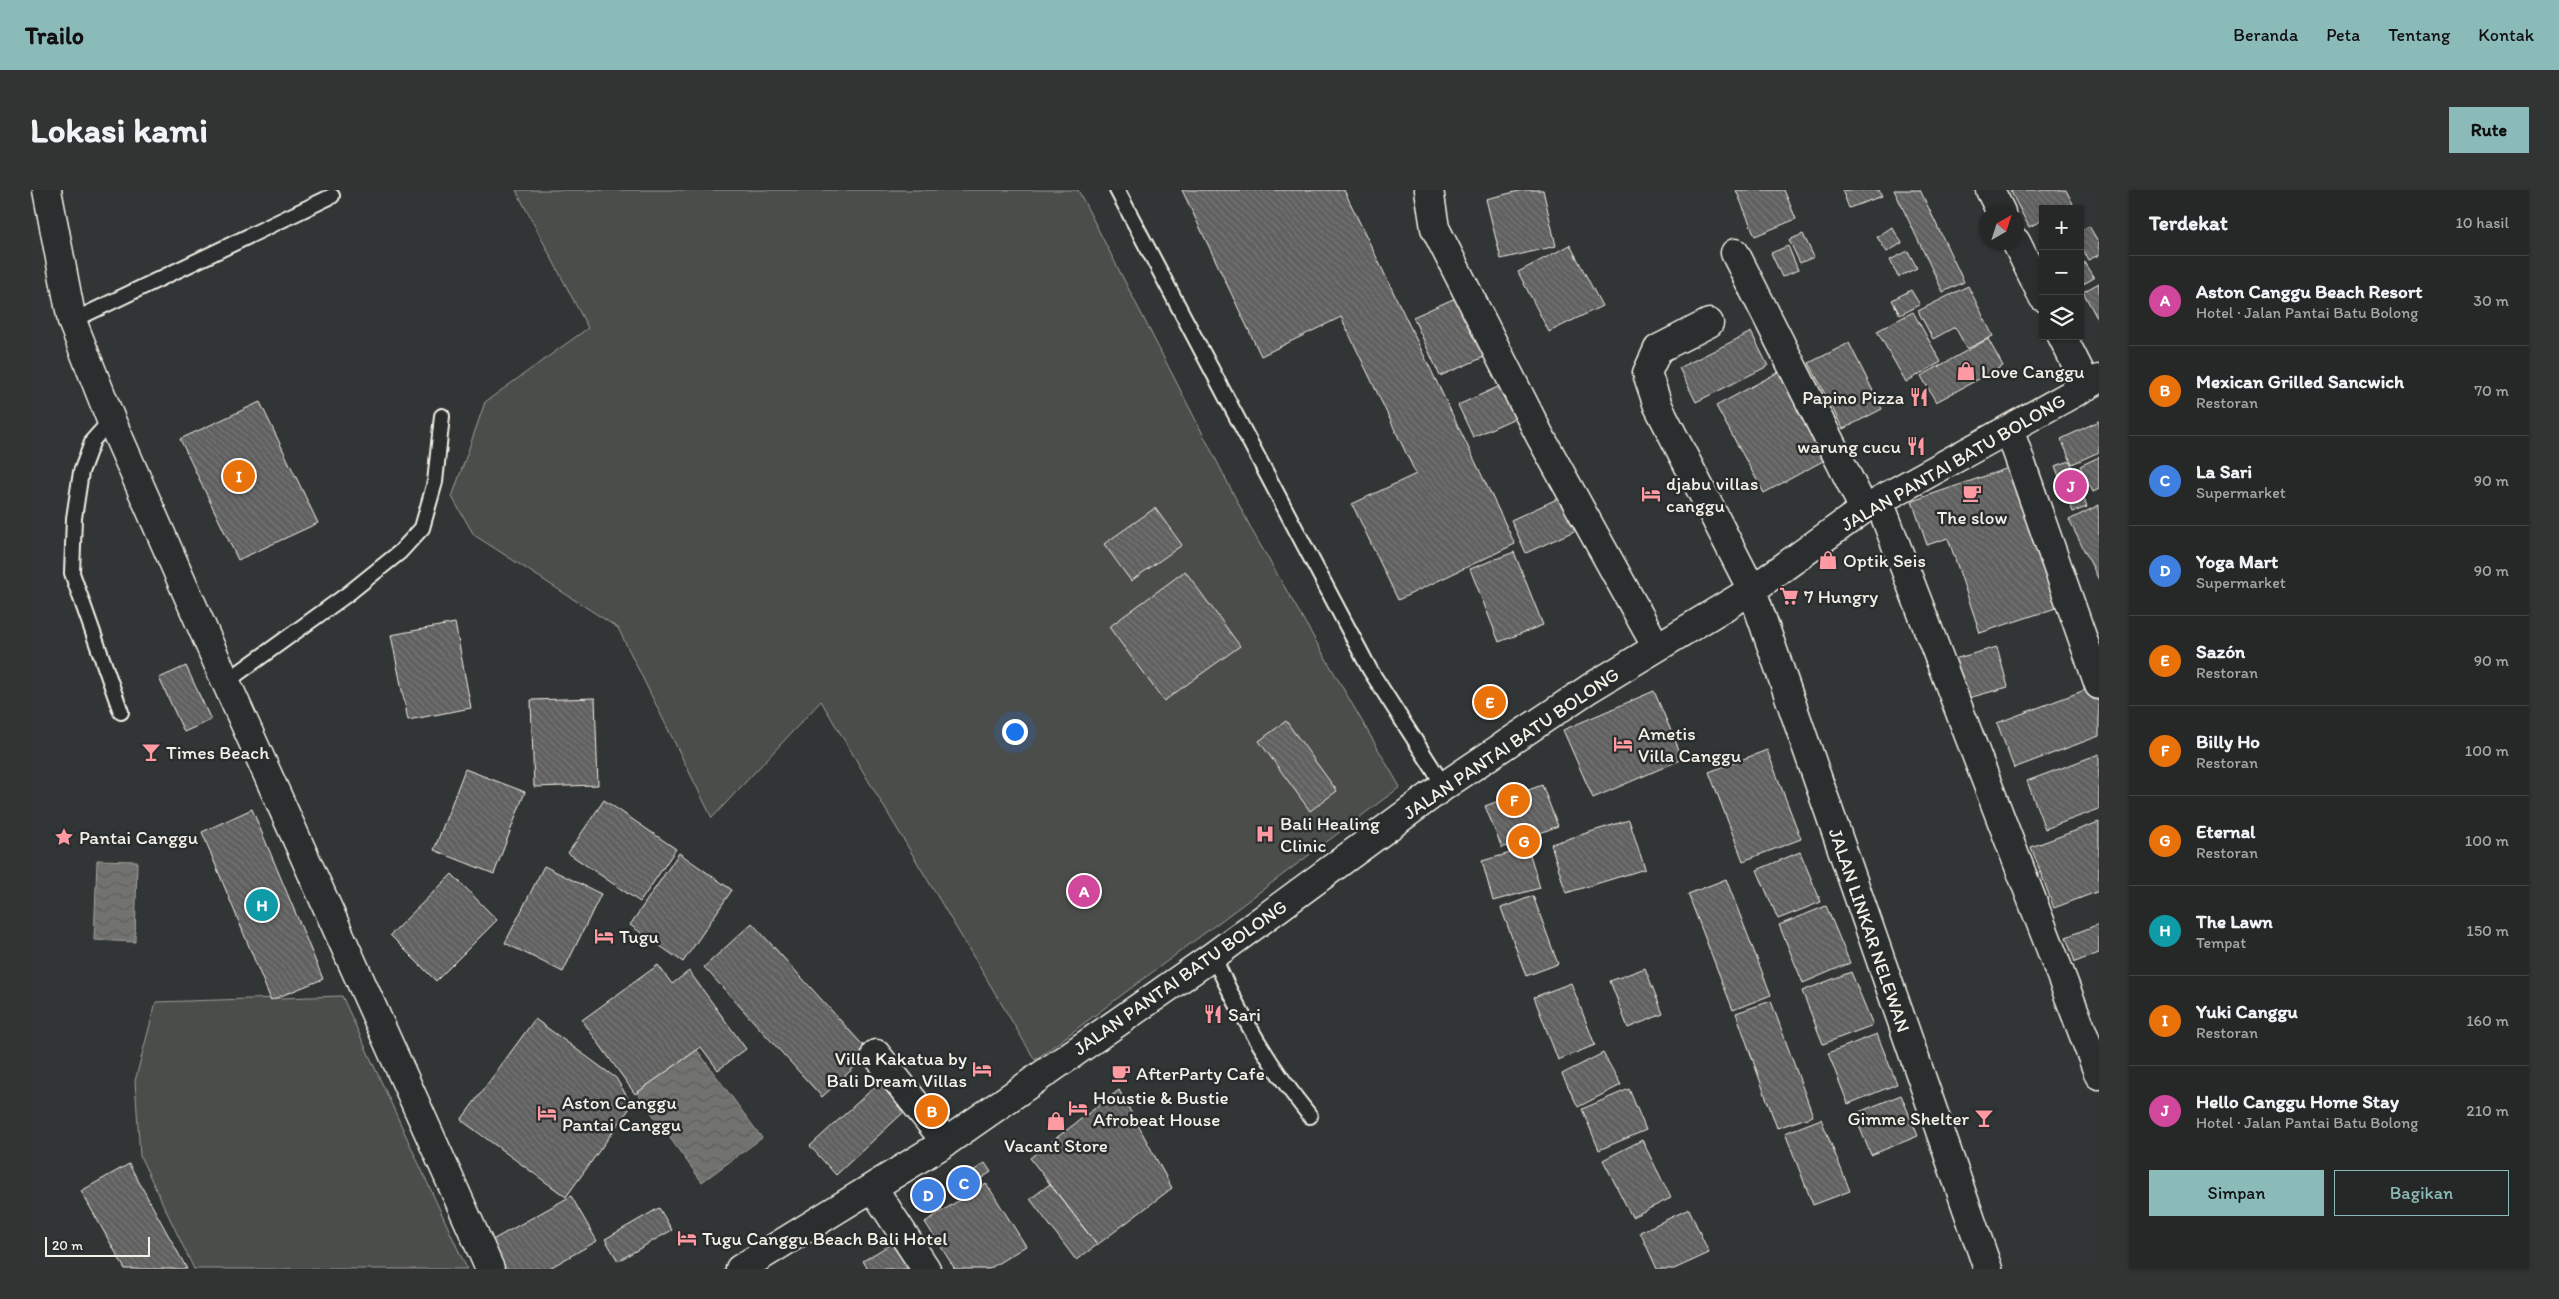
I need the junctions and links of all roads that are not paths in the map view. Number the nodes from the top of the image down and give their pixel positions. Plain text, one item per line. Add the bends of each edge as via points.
1 (1117, 190) edge
2 (1429, 190) edge
3 (1990, 190) edge
4 (51, 191) edge
5 (332, 196) dead end
6 (1998, 205) edge
7 (2020, 250) edge
8 (1735, 253) dead end
9 (2042, 295) edge
10 (72, 321) junction
11 (1709, 323) dead end
12 (2065, 340) edge
13 (2093, 383) edge
14 (442, 416) dead end
15 (112, 420) junction
16 (2010, 429) junction
17 (1871, 505) junction
18 (1752, 590) junction
19 (1656, 646) junction
20 (226, 682) junction
21 (2099, 685) edge
22 (121, 712) dead end
23 (1444, 786) junction
24 (1213, 956) junction
25 (876, 1054) dead end
26 (2099, 1075) edge
27 (1310, 1116) dead end
28 (946, 1142) junction
29 (873, 1188) junction
30 (490, 1269) edge
31 (740, 1269) edge
32 (926, 1269) edge
33 (1988, 1269) edge

1 - 23 lane via 1366,661
2 - 19 street via 1435,228 1540,436
3 - 6 street
4 - 10 street
5 - 10 lane
7 - 9 street
8 - 17 street
10 - 15 street
11 - 18 street, JALAN LINKAR NELEWAN via 1658,349 1647,373 1658,406
12 - 13 street
13 - 16 street, JALAN PANTAI BATU BOLONG
14 - 20 lane via 435,482 422,528 400,552 349,593
15 - 20 street
15 - 22 lane via 92,440 81,472 74,518 72,573
16 - 17 street, JALAN PANTAI BATU BOLONG
16 - 21 street
17 - 18 street, JALAN PANTAI BATU BOLONG
17 - 26 street
18 - 19 street, JALAN PANTAI BATU BOLONG
18 - 33 street, JALAN LINKAR NELEWAN
19 - 23 street, JALAN PANTAI BATU BOLONG
20 - 30 street
23 - 24 street, JALAN PANTAI BATU BOLONG
24 - 27 lane via 1225,983 1282,1081
24 - 28 street, JALAN PANTAI BATU BOLONG
25 - 28 street
28 - 29 street, JALAN PANTAI BATU BOLONG
29 - 31 street, JALAN PANTAI BATU BOLONG
29 - 32 street

